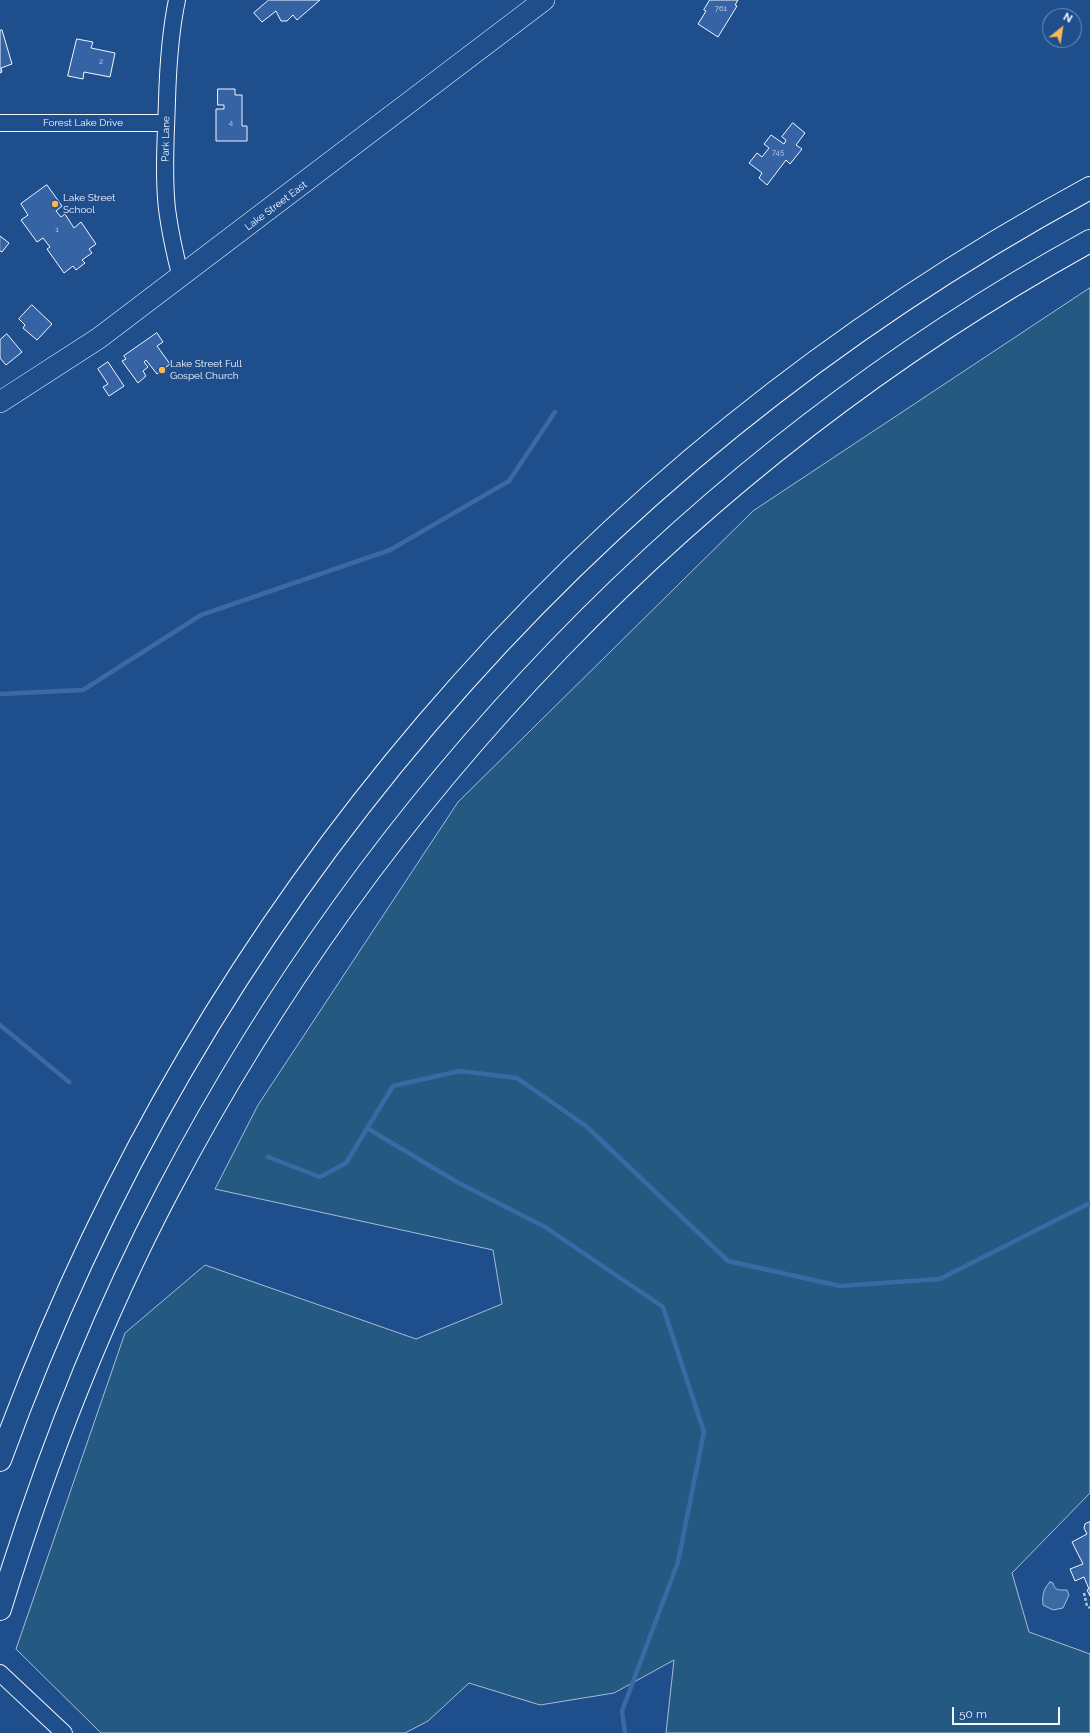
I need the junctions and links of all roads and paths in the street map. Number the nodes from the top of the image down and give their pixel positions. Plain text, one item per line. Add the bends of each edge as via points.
1 (177, 0) edge
2 (544, 0) edge
3 (0, 123) edge
4 (166, 123) junction
5 (1090, 188) edge
6 (1090, 241) edge
7 (181, 278) junction
8 (0, 402) edge
9 (0, 1460) edge
10 (1084, 1593) dead end
11 (1090, 1608) edge
12 (0, 1609) edge
13 (0, 1673) edge
14 (64, 1733) edge

1 - 4 street, Park Lane via 168,64
2 - 7 main road, Lake Street East
3 - 4 street, Forest Lake Drive
4 - 7 street, Park Lane via 167,208
5 - 9 highway via 998,241 893,307 735,424 644,501 571,569 494,648 415,737 294,893 186,1060 88,1247 45,1343
6 - 12 highway via 1000,294 893,364 801,431 729,489 660,550 566,641 489,723 413,814 345,903 282,994 224,1090 166,1194 121,1287 80,1384 32,1509
7 - 8 main road, Lake Street East via 100,338
10 - 11 path via 1087,1606
13 - 14 street

